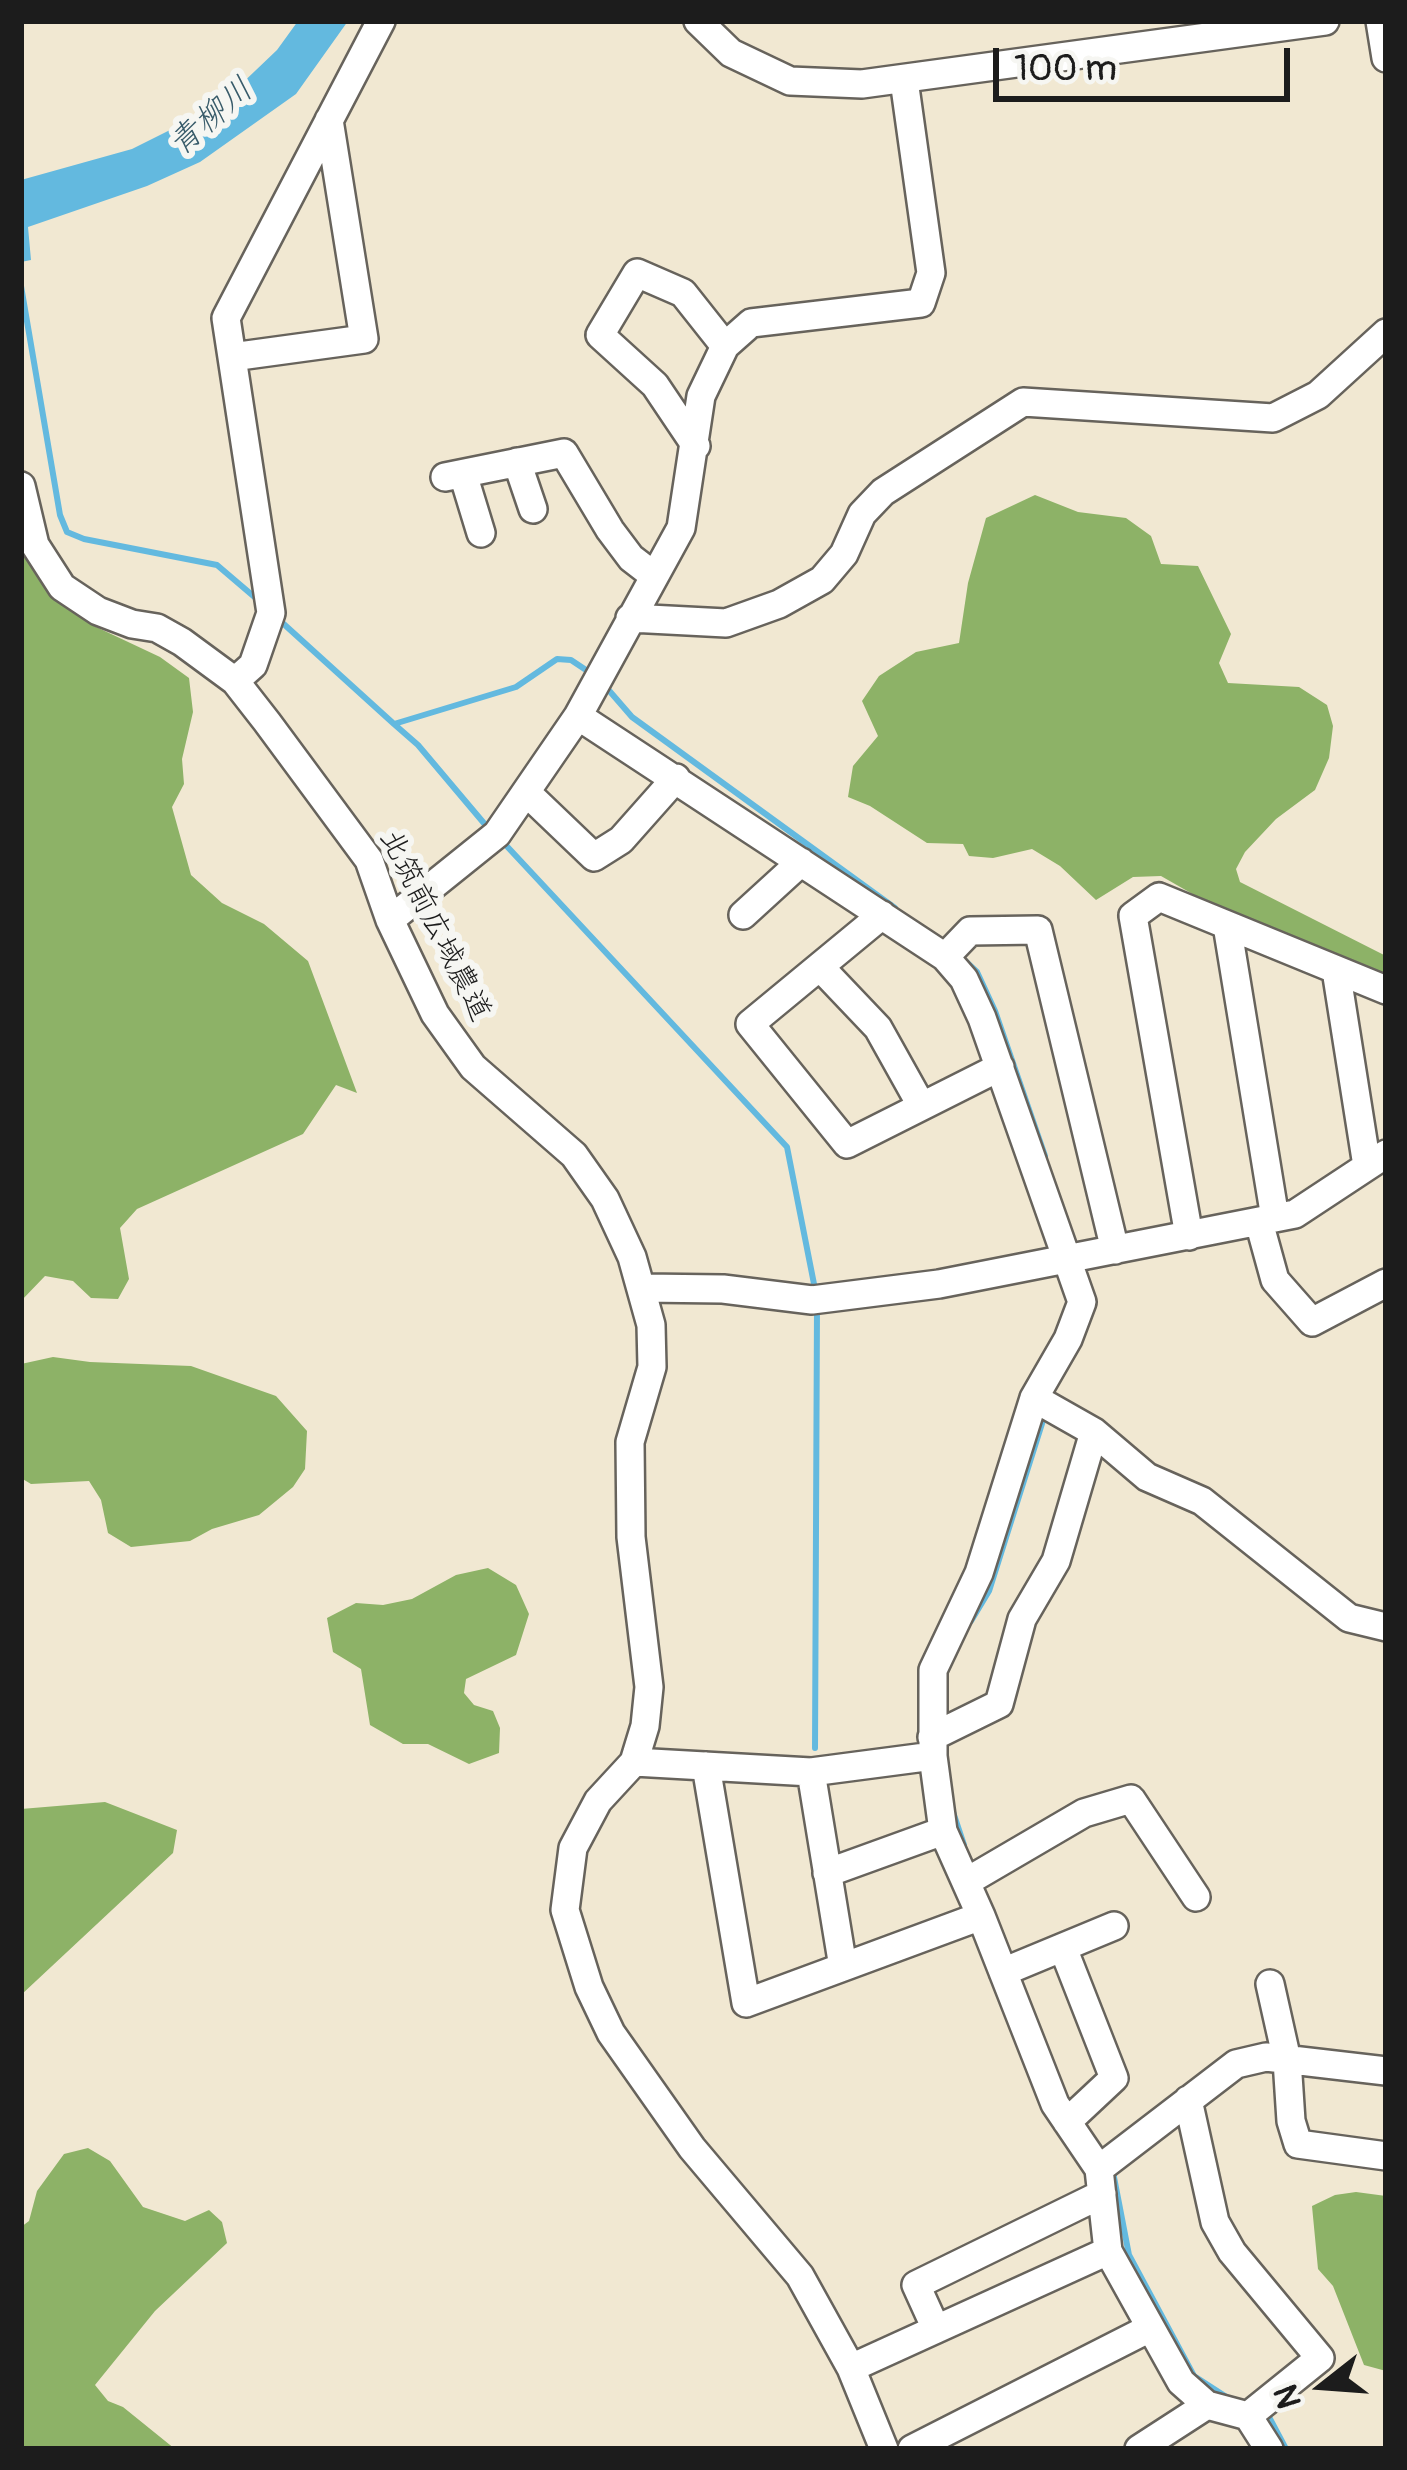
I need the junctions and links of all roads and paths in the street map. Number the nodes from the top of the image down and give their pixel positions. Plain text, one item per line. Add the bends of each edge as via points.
1 (381, 21) edge
2 (698, 21) edge
3 (1325, 21) edge
4 (1380, 21) edge
5 (1386, 58) edge
6 (904, 80) junction
7 (329, 120) junction
8 (1386, 332) edge
9 (725, 346) junction
10 (232, 357) junction
11 (696, 446) junction
12 (517, 462) junction
13 (21, 486) edge
14 (533, 509) dead end
15 (481, 533) dead end
16 (653, 575) junction
17 (629, 618) junction
18 (235, 681) junction
19 (578, 716) junction
20 (676, 778) junction
21 (526, 793) junction
22 (801, 862) junction
23 (743, 915) dead end
24 (882, 915) junction
25 (391, 920) junction
26 (1227, 925) junction
27 (945, 957) junction
28 (820, 967) junction
29 (1336, 970) junction
30 (1386, 990) edge
31 (1000, 1067) junction
32 (921, 1105) junction
33 (1377, 1160) edge
34 (1267, 1220) junction
35 (1189, 1236) junction
36 (1114, 1250) junction
37 (1068, 1259) junction
38 (1386, 1282) edge
39 (643, 1288) junction
40 (1034, 1398) junction
41 (1094, 1432) junction
42 (1386, 1628) edge
43 (932, 1746) junction
44 (634, 1762) junction
45 (706, 1766) junction
46 (811, 1772) junction
47 (943, 1831) junction
48 (827, 1873) junction
49 (966, 1882) junction
50 (1196, 1897) dead end
51 (981, 1916) junction
52 (1114, 1926) dead end
53 (1063, 1948) junction
54 (843, 1967) junction
55 (1003, 1972) junction
56 (1270, 1984) dead end
57 (1287, 2060) junction
58 (1386, 2071) edge
59 (1188, 2100) junction
60 (1067, 2122) junction
61 (1386, 2156) edge
62 (1101, 2181) junction
63 (1108, 2251) junction
64 (1150, 2327) junction
65 (936, 2329) junction
66 (851, 2368) junction
67 (1207, 2405) junction
68 (1248, 2416) junction
69 (884, 2449) edge
70 (912, 2449) edge
71 (1139, 2449) edge
72 (1269, 2449) edge

1 - 7 street
2 - 6 street via 731,53 790,81
3 - 6 street
4 - 5 street
6 - 9 street via 932,273 922,303 752,323
7 - 10 street via 226,318
7 - 10 street via 364,339
8 - 17 street via 1318,395 1273,418 1023,402 883,492 822,580 794,596 726,623
9 - 11 street via 700,396
9 - 11 street via 683,293 637,272 600,335 655,385
10 - 18 street via 272,613 253,665
11 - 16 street via 680,529
12 - 14 street
12 - 15 street via 454,476
12 - 16 street via 564,453 610,530
13 - 18 street, 北筑前広域農道 via 35,545 62,587 98,611 170,635
16 - 17 street
17 - 19 street
18 - 25 street, 北筑前広域農道 via 369,860
19 - 20 street
19 - 21 street
20 - 21 street via 621,840 594,857
20 - 22 street
21 - 25 street via 497,834
22 - 23 street
22 - 24 street
24 - 27 street
24 - 28 street
25 - 39 street, 北筑前広域農道 via 435,1014 473,1067 574,1155 605,1199
26 - 29 street
26 - 34 street
26 - 35 street via 1159,897 1133,916
27 - 31 street via 964,979
27 - 36 street via 970,931 1038,930
28 - 32 street via 878,1028
28 - 32 street via 750,1024 848,1144
29 - 30 street
29 - 33 street
31 - 32 street
31 - 37 street
33 - 34 street via 1295,1214
34 - 35 street
34 - 38 street via 1276,1280 1312,1322
35 - 36 street
36 - 37 street
37 - 39 street via 812,1300
37 - 40 street via 1082,1302
39 - 44 street, 北筑前広域農道 via 652,1367 630,1442 649,1687
40 - 41 street
40 - 43 street via 979,1573 934,1670
41 - 42 street via 1147,1478 1202,1501 1348,1618
41 - 43 street via 1056,1561 1022,1619 999,1705
43 - 46 street
43 - 47 street
44 - 45 street
44 - 66 street via 598,1801 573,1848 565,1910 589,1987 655,2099 800,2276
45 - 46 street
45 - 54 street via 746,2003
46 - 48 street
47 - 48 street
47 - 49 street
48 - 54 street
49 - 50 street via 1084,1813 1131,1799
49 - 51 street
51 - 54 street
51 - 55 street
52 - 53 street
53 - 55 street
53 - 60 street via 1114,2078
55 - 60 street
56 - 57 street
57 - 58 street
57 - 59 street via 1236,2064
57 - 61 street via 1298,2144
59 - 62 street
59 - 68 street via 1215,2222 1320,2358
60 - 62 street
62 - 63 street
62 - 65 street via 916,2285
63 - 64 street
63 - 65 street
64 - 67 street via 1181,2382
64 - 70 street
65 - 66 street
66 - 69 street
67 - 68 street
67 - 71 street
68 - 72 street

